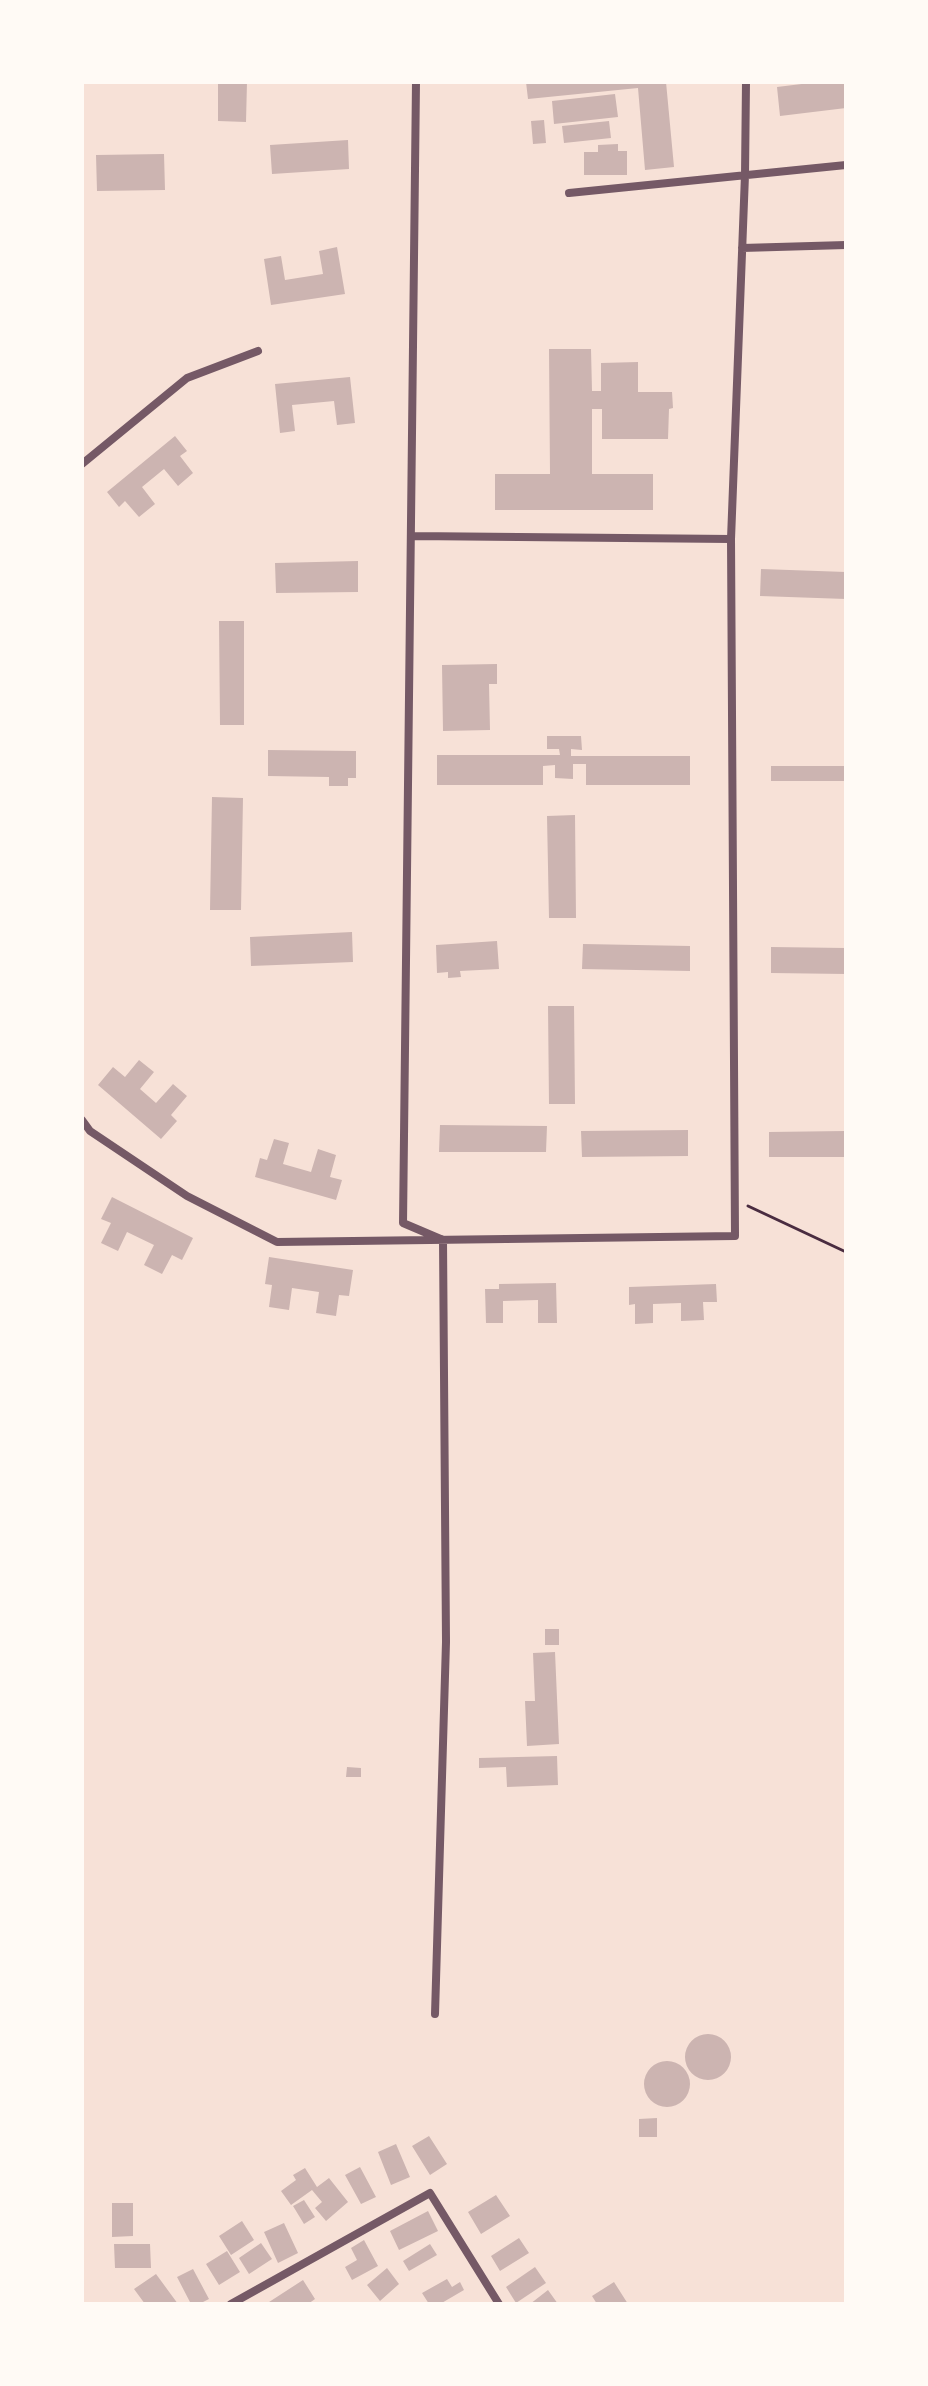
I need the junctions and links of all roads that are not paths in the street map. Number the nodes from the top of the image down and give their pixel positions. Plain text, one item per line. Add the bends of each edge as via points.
1 (416, 82) edge
2 (746, 82) edge
3 (846, 165) edge
4 (745, 175) junction
5 (569, 193) dead end
6 (846, 245) edge
7 (742, 248) junction
8 (258, 351) dead end
9 (82, 464) edge
10 (412, 536) junction
11 (731, 539) junction
12 (82, 1120) edge
13 (443, 1240) junction
14 (435, 2014) dead end
15 (231, 2304) edge
16 (499, 2304) edge

1 - 10 street
2 - 4 street
3 - 4 street
4 - 5 street
4 - 7 street
6 - 7 street
7 - 11 street
8 - 9 street via 187,378
10 - 11 street
10 - 13 street via 403,1223
11 - 13 street via 735,1236
12 - 13 street via 90,1131 187,1196 277,1242
13 - 14 street via 446,1642
15 - 16 street via 430,2193

